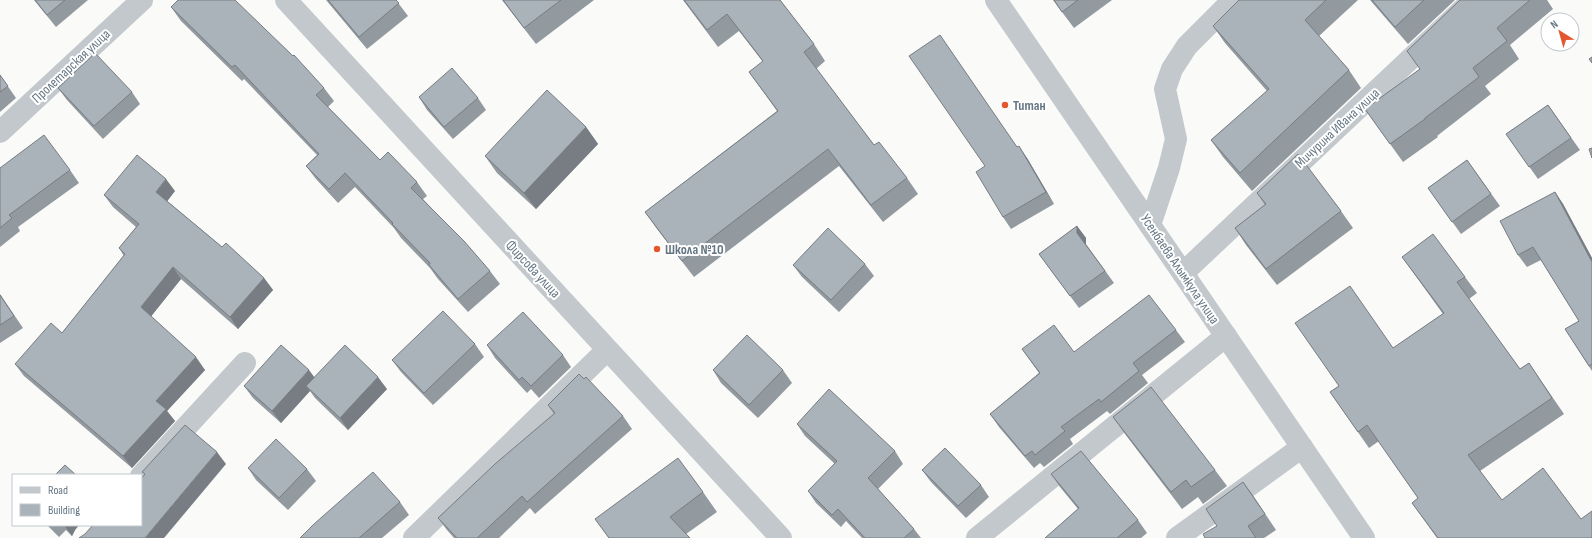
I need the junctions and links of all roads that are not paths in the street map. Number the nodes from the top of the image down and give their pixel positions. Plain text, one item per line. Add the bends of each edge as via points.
1 (142, 0) edge
2 (286, 0) edge
3 (996, 0) edge
4 (1233, 0) edge
5 (1473, 0) edge
6 (0, 132) edge
7 (1150, 225) junction
8 (1183, 273) junction
9 (1226, 336) junction
10 (607, 350) junction
11 (245, 364) dead end
12 (1302, 447) junction
13 (142, 475) edge
14 (414, 538) edge
15 (781, 538) edge
16 (977, 538) edge
17 (1177, 538) edge
18 (1364, 538) edge

1 - 6 street, Пролетарская улица
2 - 10 street, Фирсова улица
3 - 7 street, Усенбаева Алымкула улица
4 - 7 street via 1187,46 1172,69 1165,89 1176,139
5 - 8 street, Мичурина Ивана улица
7 - 8 street, Усенбаева Алымкула улица
8 - 9 street, Усенбаева Алымкула улица
9 - 12 street, Усенбаева Алымкула улица
9 - 16 street
10 - 14 street
10 - 15 street, Фирсова улица
11 - 13 street
12 - 17 street
12 - 18 street, Усенбаева Алымкула улица

